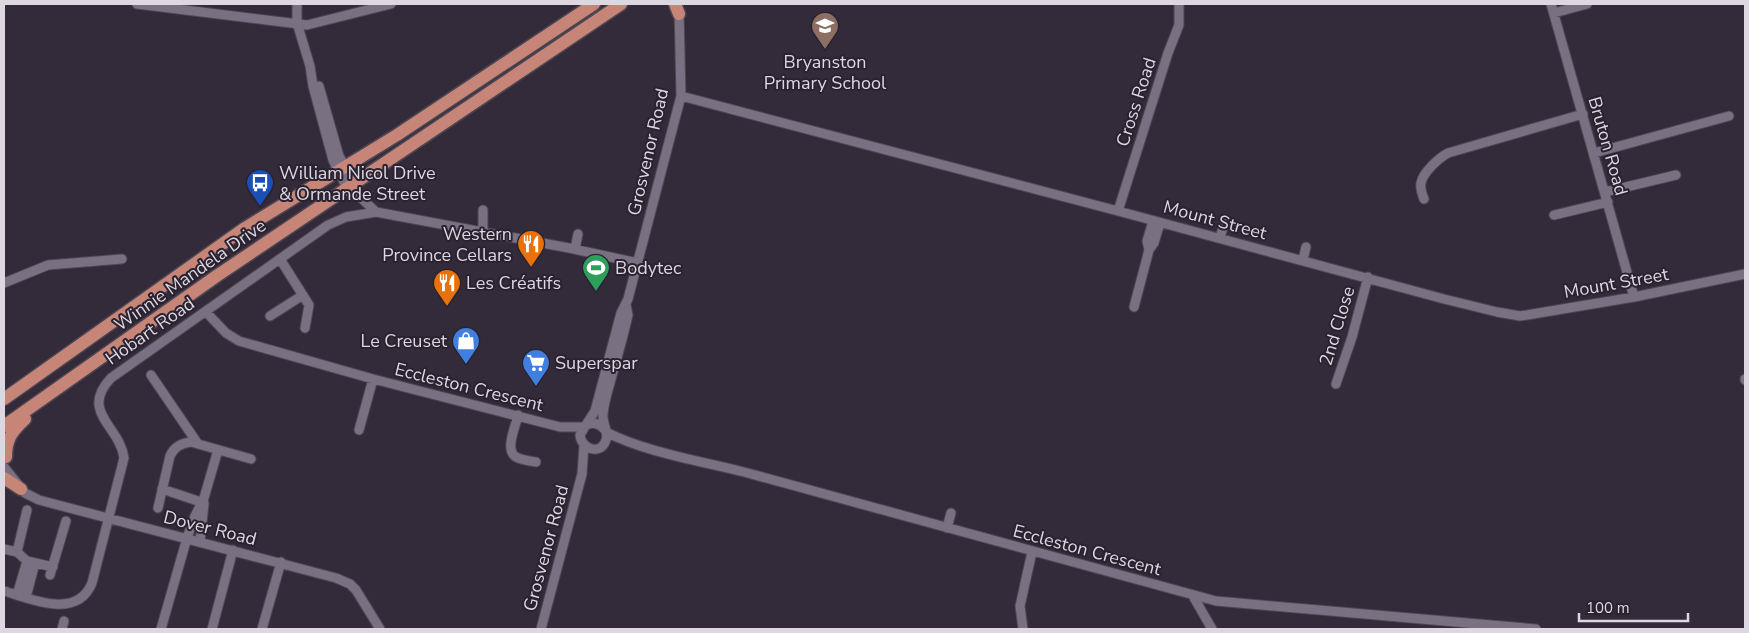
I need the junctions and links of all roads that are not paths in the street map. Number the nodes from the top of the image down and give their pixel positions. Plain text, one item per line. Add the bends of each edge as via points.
1 (137, 4) edge
2 (297, 4) edge
3 (390, 4) edge
4 (594, 4) edge
5 (621, 4) edge
6 (1179, 4) edge
7 (1587, 4) edge
8 (678, 7) edge
9 (1553, 8) edge
10 (297, 23) junction
11 (680, 96) junction
12 (1582, 114) junction
13 (1729, 116) dead end
14 (1594, 153) junction
15 (341, 169) junction
16 (1676, 174) dead end
17 (353, 189) junction
18 (1605, 192) junction
19 (1424, 199) dead end
20 (1608, 202) junction
21 (483, 210) dead end
22 (1118, 211) junction
23 (376, 212) junction
24 (1554, 216) dead end
25 (1225, 220) dead end
26 (1156, 222) junction
27 (483, 232) junction
28 (578, 234) dead end
29 (1220, 238) junction
30 (1306, 247) dead end
31 (575, 249) junction
32 (122, 259) dead end
33 (280, 259) junction
34 (1303, 260) junction
35 (638, 263) junction
36 (1745, 274) edge
37 (1368, 277) junction
38 (4, 283) edge
39 (303, 295) junction
40 (1634, 296) junction
41 (626, 306) junction
42 (1134, 307) dead end
43 (206, 312) junction
44 (270, 316) dead end
45 (305, 328) dead end
46 (151, 376) dead end
47 (373, 379) junction
48 (1336, 384) dead end
49 (4, 399) edge
50 (44, 399) junction
51 (518, 415) junction
52 (4, 426) edge
53 (585, 426) junction
54 (560, 427) junction
55 (358, 430) dead end
56 (605, 430) junction
57 (582, 442) junction
58 (198, 444) junction
59 (640, 445) junction
60 (602, 446) junction
61 (218, 450) junction
62 (4, 459) edge
63 (251, 459) dead end
64 (536, 462) dead end
65 (582, 474) junction
66 (13, 483) edge
67 (162, 489) junction
68 (204, 501) junction
69 (158, 508) dead end
70 (27, 510) dead end
71 (951, 513) dead end
72 (108, 518) junction
73 (66, 521) dead end
74 (947, 528) junction
75 (186, 538) junction
76 (200, 542) junction
77 (4, 549) edge
78 (233, 550) junction
79 (17, 552) junction
80 (1032, 552) junction
81 (31, 562) junction
82 (281, 562) junction
83 (4, 592) edge
84 (22, 596) junction
85 (1193, 596) junction
86 (161, 629) edge
87 (212, 629) edge
88 (262, 629) edge
89 (380, 629) edge
90 (541, 629) edge
91 (1023, 629) edge
92 (1212, 629) edge
93 (1536, 629) edge

1 - 10 street
2 - 10 street
3 - 10 street via 310,24
4 - 15 main road, Winnie Mandela Drive
5 - 17 main road, Winnie Mandela Drive
6 - 22 street, Cross Road via 1179,25
7 - 9 street
8 - 11 street, Grosvenor Road
9 - 12 street, Bruton Road
10 - 15 street via 326,137
11 - 22 street, Mount Street
11 - 35 street, Grosvenor Road
12 - 14 street, Bruton Road
12 - 19 street via 1448,152 1423,178
13 - 14 street
14 - 18 street, Bruton Road
15 - 17 street
15 - 49 main road, Winnie Mandela Drive via 245,228
16 - 18 street
17 - 23 street
17 - 50 main road, Winnie Mandela Drive via 218,275
18 - 20 street, Bruton Road
20 - 24 street
20 - 40 street, Bruton Road
21 - 27 street
22 - 26 street, Mount Street
23 - 27 street, Hobart Road
23 - 33 street, Hobart Road via 336,221
25 - 29 street
26 - 29 street, Mount Street
26 - 42 street via 1154,243 1149,250
27 - 31 street, Hobart Road
28 - 31 street
29 - 34 street, Mount Street
30 - 34 street
31 - 35 street, Hobart Road
32 - 38 street via 48,265
33 - 39 street
33 - 43 street, Hobart Road
34 - 37 street, Mount Street
35 - 41 street, Grosvenor Road
36 - 40 street, Mount Street
37 - 40 street, Mount Street via 1520,316
37 - 48 street, 2nd Close
39 - 44 street
39 - 45 street via 310,307
41 - 53 street, Grosvenor Road via 621,314 595,411
41 - 56 street, Grosvenor Road via 628,315 603,410
43 - 47 street, Eccleston Crescent via 226,333 239,340
43 - 72 street, Hobart Road via 105,385 100,411 120,443 124,458
46 - 58 street
47 - 51 street, Eccleston Crescent
47 - 55 street
50 - 52 main road, Winnie Mandela Drive
50 - 62 main road via 9,436
51 - 54 street, Eccleston Crescent
51 - 64 street via 510,449 517,458
53 - 54 street, Eccleston Crescent
53 - 56 street via 598,424
53 - 57 street via 580,435
54 - 57 street, Eccleston Crescent
56 - 59 street, Eccleston Crescent
56 - 60 street via 607,436
57 - 60 street via 589,449
57 - 65 street, Grosvenor Road
58 - 61 street
58 - 67 street via 186,442 173,450
59 - 60 street, Eccleston Crescent
59 - 74 street, Eccleston Crescent
60 - 65 street, Grosvenor Road via 592,455
61 - 63 street
61 - 68 street
62 - 66 street, Dover Road
65 - 90 street, Grosvenor Road
66 - 72 street, Dover Road via 39,500
67 - 68 street
67 - 69 street
68 - 75 street
68 - 76 street
70 - 79 street
71 - 74 street
72 - 75 street, Dover Road
72 - 84 street, Hobart Road via 92,583 86,594 64,605
73 - 81 street via 52,571
74 - 80 street, Eccleston Crescent
75 - 76 street, Dover Road
75 - 86 street
76 - 78 street, Dover Road
77 - 79 street
78 - 82 street, Dover Road
78 - 87 street
79 - 81 street
80 - 85 street, Eccleston Crescent
80 - 91 street via 1020,606
81 - 84 street
82 - 88 street
82 - 89 street, Dover Road via 350,584
83 - 84 street, Hobart Road
85 - 92 street
85 - 93 street, Eccleston Crescent via 1216,601

